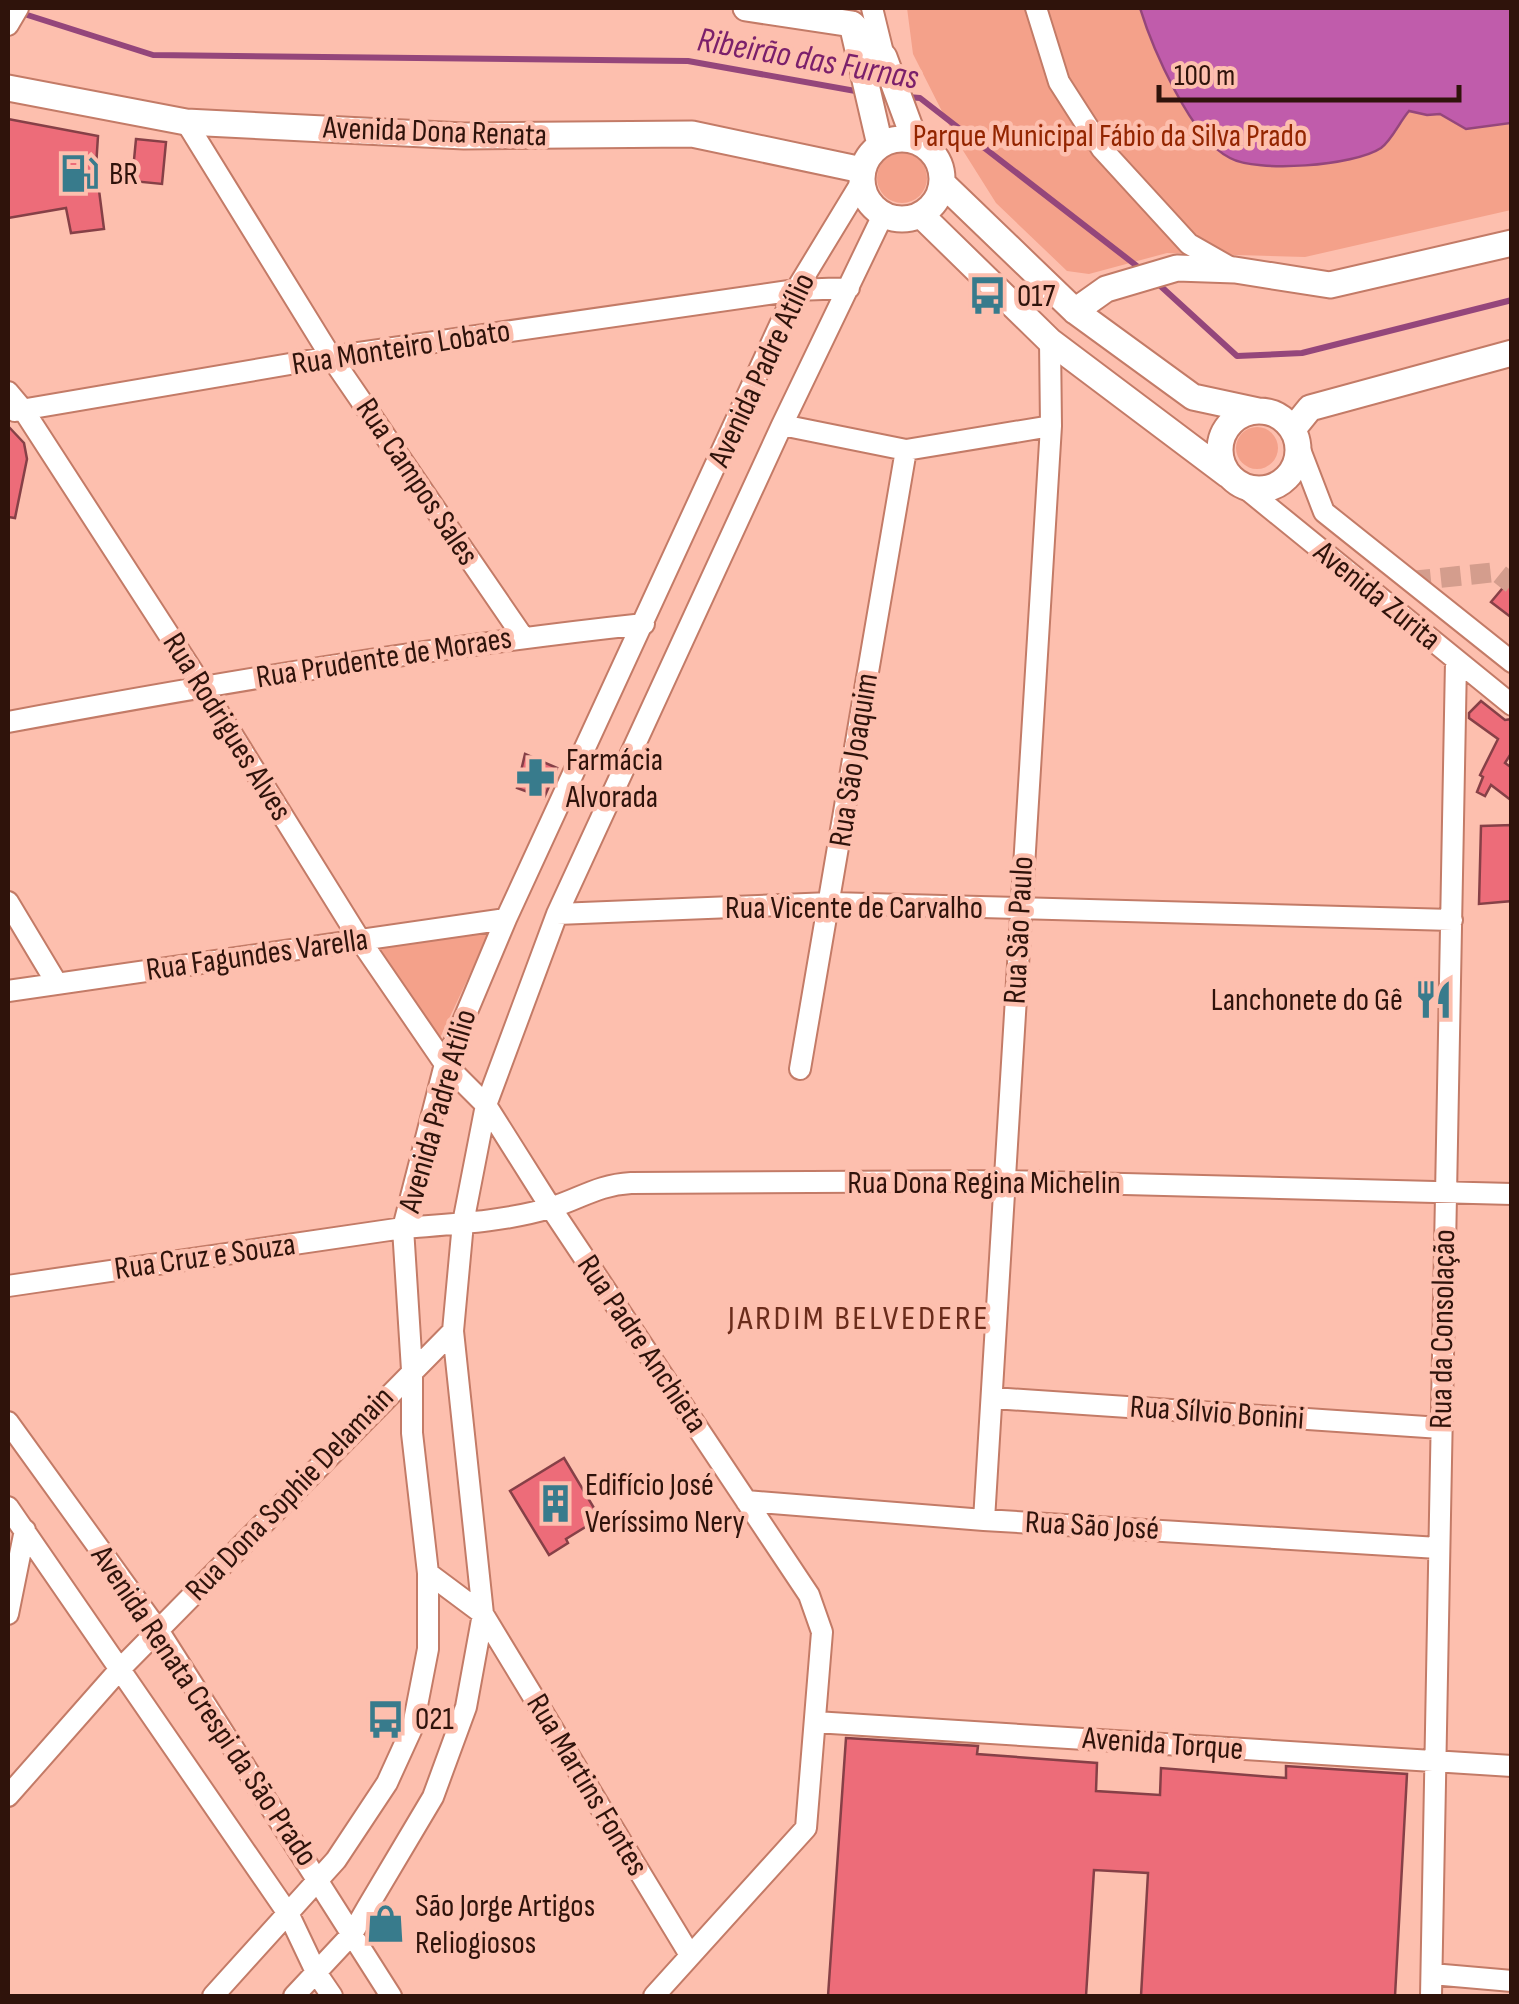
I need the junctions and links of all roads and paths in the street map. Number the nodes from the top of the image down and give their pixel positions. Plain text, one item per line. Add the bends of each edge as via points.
1 (18, 8) edge
2 (746, 8) edge
3 (1036, 8) edge
4 (859, 13) edge
5 (8, 25) edge
6 (8, 88) edge
7 (186, 122) junction
8 (916, 141) junction
9 (880, 145) junction
10 (862, 176) junction
11 (942, 183) junction
12 (883, 215) junction
13 (921, 215) junction
14 (1512, 243) edge
15 (1234, 270) junction
16 (848, 288) junction
17 (796, 290) junction
18 (1075, 310) junction
19 (1050, 341) junction
20 (1512, 353) edge
21 (331, 357) junction
22 (8, 392) edge
23 (16, 411) edge
24 (1258, 411) junction
25 (782, 425) junction
26 (1051, 426) junction
27 (1296, 438) junction
28 (906, 450) junction
29 (1236, 481) junction
30 (644, 624) junction
31 (523, 637) junction
32 (1456, 661) junction
33 (1512, 662) edge
34 (202, 686) junction
35 (1512, 705) edge
36 (8, 722) edge
37 (8, 902) edge
38 (830, 903) junction
39 (1020, 909) junction
40 (557, 914) junction
41 (506, 919) junction
42 (1452, 920) junction
43 (360, 940) junction
44 (56, 982) junction
45 (8, 992) edge
46 (446, 1064) junction
47 (800, 1070) dead end
48 (486, 1104) junction
49 (1004, 1182) junction
50 (1446, 1191) junction
51 (1512, 1194) edge
52 (550, 1208) junction
53 (463, 1223) junction
54 (403, 1228) junction
55 (8, 1286) edge
56 (453, 1331) junction
57 (412, 1370) junction
58 (993, 1398) junction
59 (8, 1422) edge
60 (1441, 1428) junction
61 (746, 1501) junction
62 (8, 1506) edge
63 (984, 1520) junction
64 (25, 1530) junction
65 (1438, 1548) junction
66 (428, 1573) junction
67 (8, 1614) edge
68 (483, 1614) junction
69 (158, 1630) junction
70 (120, 1669) junction
71 (814, 1722) junction
72 (1435, 1761) junction
73 (1512, 1766) edge
74 (8, 1796) edge
75 (318, 1878) junction
76 (289, 1915) junction
77 (352, 1934) junction
78 (690, 1956) junction
79 (317, 1974) junction
80 (1432, 1974) junction
81 (1512, 1981) edge
82 (213, 1996) edge
83 (294, 1996) edge
84 (332, 1996) edge
85 (391, 1996) edge
86 (654, 1996) edge
87 (1431, 1996) edge

1 - 5 street
2 - 4 main road
3 - 15 street via 1060,82 1102,149 1189,244
4 - 8 main road
4 - 9 main road
6 - 7 main road, Avenida Dona Renata
7 - 10 main road, Avenida Dona Renata via 464,136 692,134
7 - 21 street, Rua Campos Sales
8 - 9 main road
8 - 11 main road via 936,158
9 - 10 main road
10 - 12 main road via 864,196
10 - 17 street, Avenida Padre Atílio
11 - 13 main road
11 - 18 main road
12 - 13 main road
12 - 16 street, Avenida Padre Atílio
13 - 19 main road
14 - 15 main road via 1330,285
15 - 18 main road via 1177,268 1106,289
16 - 17 street, Rua Monteiro Lobato
16 - 25 street, Avenida Padre Atílio
17 - 21 street, Rua Monteiro Lobato
17 - 30 street, Avenida Padre Atílio
18 - 24 main road via 1193,396
19 - 26 street, Rua São Paulo
19 - 29 main road
20 - 27 main road via 1310,408
21 - 23 street, Rua Monteiro Lobato
21 - 31 street, Rua Campos Sales
22 - 23 street, Rua Rodrigues Alves
23 - 34 street, Rua Rodrigues Alves
24 - 27 main road via 1278,415
24 - 29 main road via 1234,419 1220,440 1222,464
25 - 28 street
25 - 40 street, Avenida Padre Atílio
26 - 28 street
26 - 39 street, Rua São Paulo
27 - 29 main road via 1292,473 1282,482 1270,488
27 - 33 street, Avenida Zurita via 1324,512
28 - 38 street, Rua São Joaquim
29 - 32 street, Avenida Zurita
30 - 31 street, Rua Prudente de Moraes
30 - 41 street, Avenida Padre Atílio
31 - 34 street, Rua Prudente de Moraes
32 - 35 street, Avenida Zurita
32 - 42 street, Rua da Consolação
34 - 36 street, Rua Prudente de Moraes
34 - 43 street, Rua Rodrigues Alves
37 - 44 street
38 - 39 street, Rua Vicente de Carvalho
38 - 40 street, Rua Vicente de Carvalho
38 - 47 street, Rua São Joaquim
39 - 42 street, Rua Vicente de Carvalho
39 - 49 street, Rua São Paulo
40 - 48 street, Avenida Padre Atílio
41 - 43 street, Rua Fagundes Varella
41 - 46 street, Avenida Padre Atílio
42 - 50 street, Rua da Consolação
43 - 44 street, Rua Fagundes Varella
43 - 46 street, Rua Rodrigues Alves
44 - 45 street, Rua Fagundes Varella
46 - 48 street, Rua Padre Anchieta
46 - 54 street, Avenida Padre Atílio
48 - 52 street, Rua Padre Anchieta
48 - 53 street, Avenida Padre Atílio
49 - 50 street, Rua Dona Regina Michelin
49 - 52 street, Rua Dona Regina Michelin via 631,1183 593,1189
49 - 58 street, Rua São Paulo
50 - 51 street, Rua Dona Regina Michelin
50 - 60 street, Rua da Consolação
52 - 53 street, Rua Dona Regina Michelin
52 - 61 street, Rua Padre Anchieta
53 - 54 street, Rua Cruz e Souza
53 - 56 street, Avenida Padre Atílio
54 - 55 street, Rua Cruz e Souza
54 - 57 street, Avenida Padre Atílio
56 - 57 street, Rua Dona Sophie Delamain
56 - 68 street, Avenida Padre Atílio
57 - 66 street, Avenida Padre Atílio via 412,1434
57 - 69 street, Rua Dona Sophie Delamain
58 - 60 street, Rua Sílvio Bonini
58 - 63 street, Rua São Paulo
59 - 69 street, Avenida Renata Crespi da São Prado
60 - 65 street, Rua da Consolação
61 - 63 street, Rua São José
61 - 71 street, Rua Padre Anchieta via 809,1594 822,1632
62 - 64 street, Avenida Renata Crespi da São Prado
63 - 65 street, Rua São José
64 - 67 street
64 - 70 street, Avenida Renata Crespi da São Prado
65 - 72 street, Rua da Consolação
66 - 68 street
66 - 75 street, Avenida Padre Atílio via 428,1650 412,1726 387,1783
68 - 77 street, Avenida Padre Atílio via 466,1707 434,1797
68 - 78 street, Rua Martins Fontes
69 - 70 street, Rua Dona Sophie Delamain
69 - 75 street, Avenida Renata Crespi da São Prado
70 - 74 street, Rua Dona Sophie Delamain
70 - 76 street, Avenida Renata Crespi da São Prado
71 - 72 street, Avenida Torque
71 - 78 street, Rua Padre Anchieta via 806,1828
72 - 73 street, Avenida Torque
72 - 80 street, Rua da Consolação
75 - 76 street, Avenida Padre Atílio
75 - 77 street, Avenida Renata Crespi da São Prado
76 - 79 street, Avenida Renata Crespi da São Prado
76 - 82 street, Avenida Padre Atílio
77 - 79 street, Avenida Padre Atílio
77 - 85 street, Avenida Renata Crespi da São Prado
78 - 86 street, Rua Padre Anchieta
79 - 83 street, Avenida Padre Atílio
79 - 84 street, Avenida Renata Crespi da São Prado
80 - 81 street
80 - 87 street, Rua da Consolação

